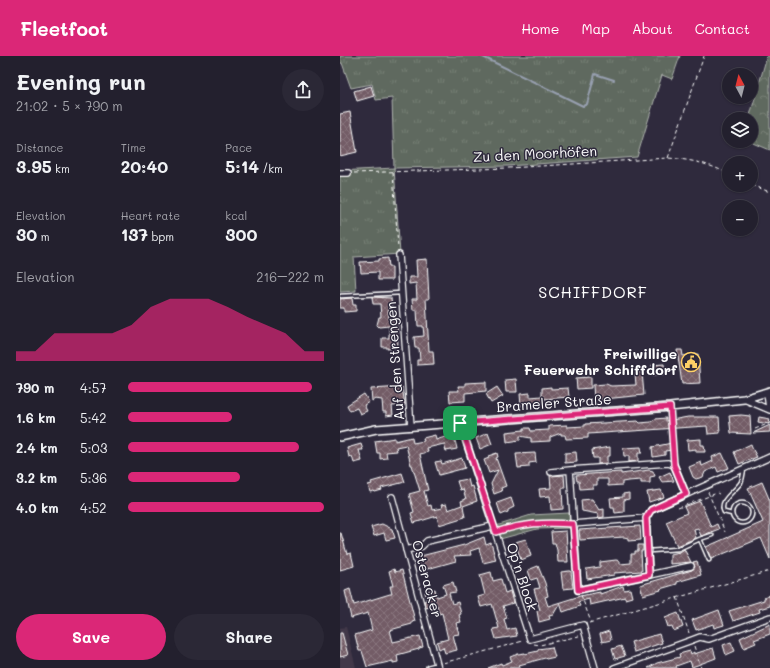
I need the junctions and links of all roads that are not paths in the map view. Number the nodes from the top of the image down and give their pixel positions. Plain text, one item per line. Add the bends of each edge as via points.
1 (340, 173) edge
2 (348, 173) road end
3 (399, 255) road end
4 (402, 293) junction
5 (340, 296) edge
6 (769, 392) edge
7 (744, 399) junction
8 (769, 409) edge
9 (460, 423) junction
10 (411, 427) junction
11 (340, 437) edge
12 (770, 457) edge
13 (744, 468) junction
14 (570, 470) junction
15 (551, 472) dead end
16 (686, 494) junction
17 (392, 497) dead end
18 (732, 514) junction
19 (646, 518) junction
20 (573, 524) junction
21 (493, 526) junction
22 (712, 535) dead end
23 (700, 540) junction
24 (406, 550) junction
25 (649, 551) junction
26 (709, 560) dead end
27 (691, 566) dead end
28 (649, 575) junction
29 (770, 617) edge
30 (438, 667) edge
31 (429, 668) edge
32 (595, 668) edge
33 (614, 668) edge

1 - 2 street
3 - 4 street, Auf den Strengen
4 - 5 lane, Auf den Strengen
4 - 10 street, Auf den Strengen
6 - 7 street, Brameler Straße
6 - 8 street
7 - 8 street
7 - 9 street, Brameler Straße
9 - 10 street, Brameler Straße
9 - 21 street, Op'n Block
10 - 11 street, Brameler Straße via 376,429
12 - 13 street
13 - 16 street
13 - 18 lane via 742,480 722,508 724,512
14 - 15 street
14 - 16 street via 668,463 674,465
14 - 20 street
16 - 19 street via 651,510
17 - 24 street, Osteracker
18 - 18 lane via 735,521 743,523 750,520 752,513 750,506 744,503 734,507
19 - 20 street
19 - 25 street
20 - 28 street via 578,590
21 - 24 street via 427,541 422,546
21 - 32 street, Op'n Block via 530,639 583,625
22 - 23 lane
23 - 25 lane via 678,548
23 - 26 lane
24 - 30 street, Osteracker
25 - 28 street
27 - 28 street
29 - 33 street via 709,638 700,637
30 - 31 street

